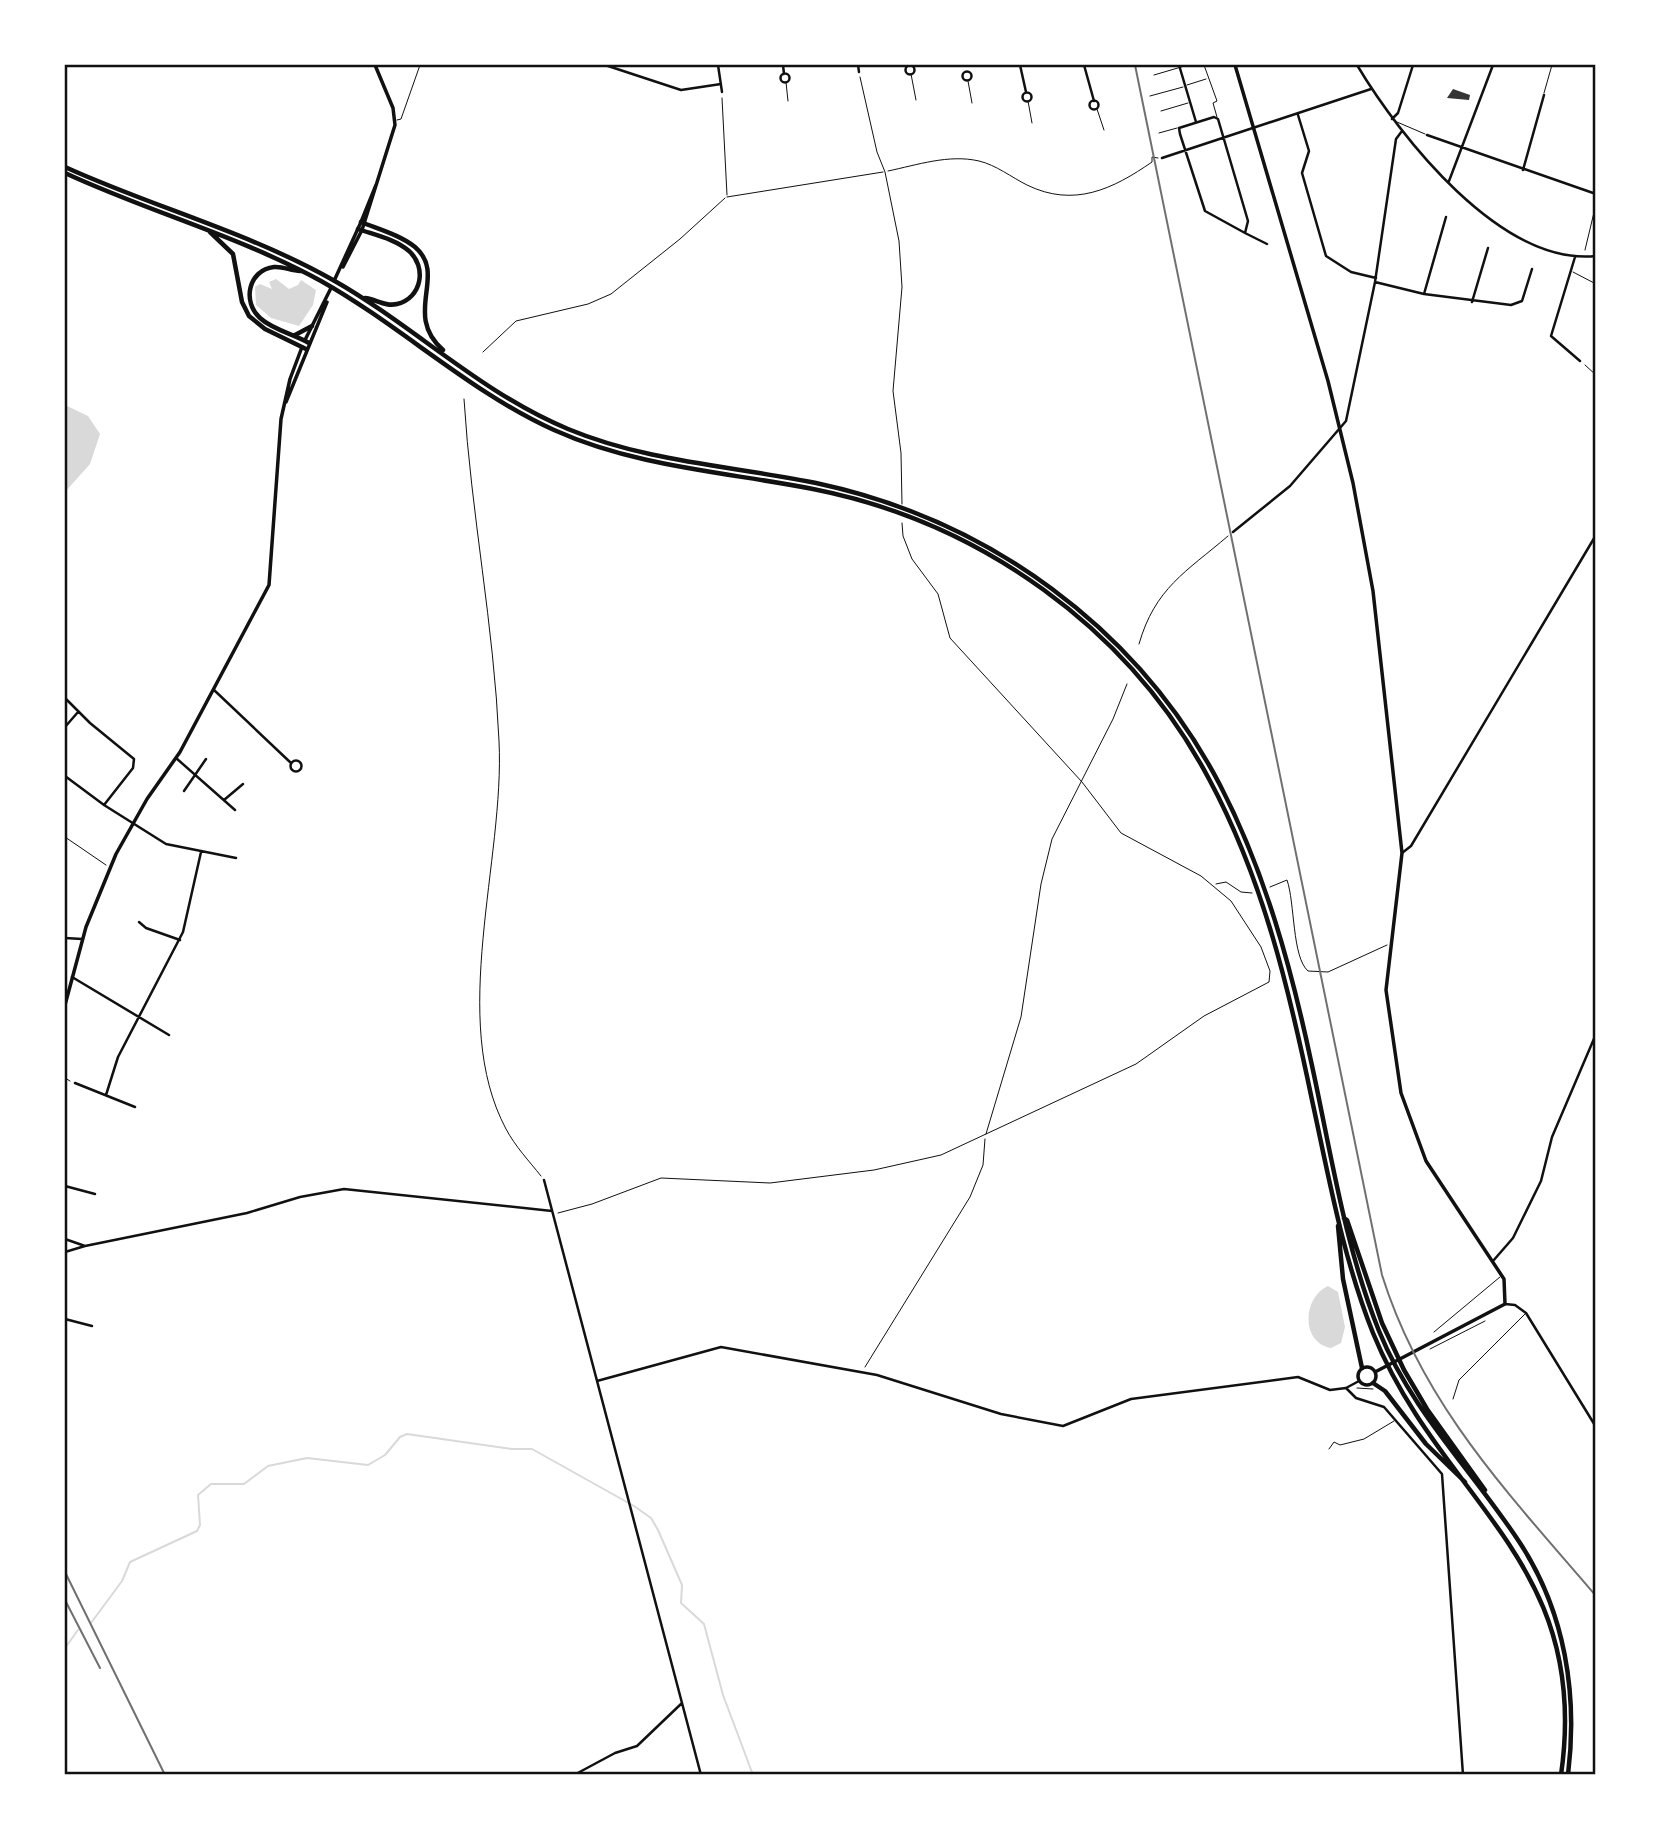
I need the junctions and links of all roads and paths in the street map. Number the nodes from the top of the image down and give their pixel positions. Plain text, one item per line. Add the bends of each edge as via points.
1 (375, 65) edge
2 (420, 65) edge
3 (604, 65) edge
4 (718, 65) edge
5 (782, 65) edge
6 (858, 65) edge
7 (908, 65) edge
8 (965, 65) edge
9 (1020, 65) edge
10 (1084, 65) edge
11 (1188, 65) edge
12 (1204, 65) edge
13 (1234, 65) edge
14 (1357, 65) edge
15 (1413, 65) edge
16 (1493, 65) edge
17 (1552, 65) edge
18 (1180, 66) edge
19 (859, 72) joint
20 (911, 74) joint
21 (1154, 75) dead end
22 (1208, 79) junction
23 (968, 81) joint
24 (786, 82) joint
25 (721, 84) junction
26 (1186, 86) junction
27 (1371, 89) junction
28 (722, 92) joint
29 (1544, 95) joint
30 (1150, 96) dead end
31 (788, 100) dead end
32 (916, 100) dead end
33 (1028, 101) joint
34 (972, 103) dead end
35 (1191, 103) junction
36 (1097, 109) joint
37 (1161, 111) dead end
38 (1297, 113) junction
39 (1218, 119) junction
40 (1392, 119) junction
41 (395, 120) junction
42 (1032, 122) dead end
43 (1196, 123) junction
44 (1179, 128) junction
45 (1253, 128) junction
46 (1104, 130) dead end
47 (1402, 131) junction
48 (1159, 133) dead end
49 (1427, 135) joint
50 (1223, 138) junction
51 (1461, 148) junction
52 (1186, 149) junction
53 (1162, 158) joint
54 (65, 167) edge
55 (1523, 170) junction
56 (885, 172) junction
57 (65, 173) edge
58 (1449, 181) junction
59 (1596, 194) edge
60 (727, 197) junction
61 (1596, 204) edge
62 (1446, 217) dead end
63 (363, 223) junction
64 (207, 229) junction
65 (360, 230) junction
66 (1245, 233) junction
67 (1267, 244) dead end
68 (1488, 248) dead end
69 (1596, 256) edge
70 (1575, 257) junction
71 (1583, 258) junction
72 (1532, 269) dead end
73 (302, 271) junction
74 (1571, 271) junction
75 (1376, 280) junction
76 (1596, 284) edge
77 (1424, 294) junction
78 (328, 296) junction
79 (363, 298) junction
80 (1472, 302) junction
81 (312, 326) junction
82 (295, 335) junction
83 (306, 344) junction
84 (482, 352) dead end
85 (444, 355) junction
86 (1580, 361) joint
87 (1596, 375) edge
88 (464, 399) dead end
89 (1340, 429) junction
90 (902, 500) dead end
91 (902, 521) dead end
92 (1233, 532) joint
93 (1596, 535) edge
94 (1139, 644) dead end
95 (1126, 684) dead end
96 (214, 690) junction
97 (65, 698) edge
98 (78, 712) junction
99 (65, 727) edge
100 (176, 758) junction
101 (206, 759) dead end
102 (291, 763) dead end
103 (195, 775) junction
104 (65, 776) edge
105 (1082, 782) junction
106 (243, 784) dead end
107 (184, 790) dead end
108 (224, 800) junction
109 (104, 805) junction
110 (235, 810) dead end
111 (132, 823) junction
112 (65, 836) edge
113 (201, 852) junction
114 (1402, 853) junction
115 (236, 858) dead end
116 (110, 868) junction
117 (1215, 885) junction
118 (1268, 888) dead end
119 (1255, 892) dead end
120 (139, 922) dead end
121 (65, 938) edge
122 (82, 939) junction
123 (180, 940) junction
124 (1391, 944) junction
125 (72, 977) junction
126 (65, 1005) edge
127 (138, 1017) junction
128 (1596, 1034) edge
129 (169, 1035) dead end
130 (65, 1078) edge
131 (75, 1083) joint
132 (106, 1095) junction
133 (135, 1107) dead end
134 (985, 1136) junction
135 (544, 1180) joint
136 (65, 1186) edge
137 (95, 1194) dead end
138 (552, 1212) junction
139 (1343, 1217) junction
140 (1339, 1225) junction
141 (65, 1239) edge
142 (85, 1246) junction
143 (65, 1248) edge
144 (1493, 1262) junction
145 (1502, 1275) junction
146 (1505, 1304) junction
147 (1525, 1313) junction
148 (65, 1319) edge
149 (1485, 1320) dead end
150 (92, 1326) dead end
151 (1434, 1332) dead end
152 (1426, 1351) dead end
153 (1388, 1358) junction
154 (1400, 1360) junction
155 (1362, 1368) junction
156 (861, 1372) junction
157 (1375, 1372) junction
158 (1394, 1372) junction
159 (597, 1381) junction
160 (1359, 1381) junction
161 (1373, 1384) junction
162 (1379, 1386) junction
163 (1347, 1390) junction
164 (1453, 1399) dead end
165 (1394, 1421) junction
166 (1596, 1427) edge
167 (1329, 1449) dead end
168 (1466, 1482) junction
169 (1486, 1496) junction
170 (682, 1703) junction
171 (574, 1775) edge
172 (701, 1775) edge
173 (1462, 1775) edge
174 (1561, 1775) edge
175 (1568, 1775) edge

1 - 41 main road
2 - 41 lane via 401,119
3 - 25 street via 681,90
4 - 25 street
5 - 24 street via 781,79
6 - 19 street
7 - 20 street via 905,71
8 - 23 street via 962,77
9 - 33 street via 1026,92 1022,97
10 - 36 street via 1094,101 1091,108
11 - 18 lane
12 - 22 lane
13 - 45 main road
14 - 27 street
15 - 40 street
16 - 51 street
17 - 29 lane
18 - 21 lane
18 - 26 street
19 - 56 path
20 - 32 lane
22 - 26 lane
22 - 39 lane
23 - 34 lane
24 - 31 lane
25 - 28 street
26 - 30 lane
26 - 35 street
27 - 38 street
27 - 40 street
28 - 60 path
29 - 55 street
33 - 42 lane
35 - 37 lane
35 - 43 street
36 - 46 lane
38 - 45 street
38 - 75 street via 1308,151 1302,173 1326,256 1351,272
39 - 43 street
39 - 50 street
40 - 47 street
40 - 49 lane
41 - 63 main road
43 - 44 street
44 - 48 lane
44 - 52 street
45 - 50 street
45 - 89 main road
47 - 58 street
47 - 75 street via 1396,139
49 - 51 street
50 - 52 street
50 - 66 street via 1248,221
51 - 55 street
51 - 58 street
52 - 53 street
52 - 66 street via 1205,211
53 - 56 path via 1153,157 1152,162 1109,188 1075,196 1041,191 970,159
54 - 79 highway via 250,239
55 - 59 street
56 - 60 path
56 - 90 path via 902,279 893,391
57 - 64 highway
58 - 70 street via 1483,213 1516,235
60 - 84 path via 618,289 588,304 516,321
61 - 71 path
62 - 77 street
63 - 65 main road
63 - 85 highway via 408,243 425,261 424,323
64 - 73 highway
64 - 83 highway via 233,254 247,314 265,329
65 - 78 main road
65 - 79 highway via 406,248 420,272 415,291 400,303
66 - 67 street
68 - 80 street
69 - 71 street
70 - 71 street
70 - 74 street
72 - 80 street via 1520,303
73 - 82 highway via 266,269 254,279 249,294 259,318
73 - 140 highway via 372,311 488,394 552,429 643,459 818,490 909,516 1010,566 1103,639 1149,689 1192,749 1245,855 1278,953
74 - 76 lane
74 - 86 street via 1551,336
75 - 77 street
75 - 89 street via 1346,421
77 - 80 street
78 - 81 main road
78 - 83 main road
79 - 85 highway
81 - 82 highway
81 - 83 main road
82 - 83 highway
83 - 96 main road via 285,398 270,585
85 - 139 highway via 523,407 595,439 672,459 841,489 929,517 1029,571 1107,633 1186,728 1246,841 1298,1003
86 - 87 path
88 - 135 path via 492,639 500,752 490,894 480,961 482,1026 489,1078 503,1123
89 - 92 street via 1290,486
89 - 114 main road via 1374,604
91 - 105 path via 907,548 935,589 948,635
92 - 94 path via 1156,601
93 - 114 street via 1411,846
95 - 105 path
96 - 100 main road
96 - 102 street
97 - 98 street
98 - 99 street
98 - 109 street via 134,759 133,768
100 - 103 street
100 - 111 main road
101 - 103 street
103 - 107 street
103 - 108 street
104 - 109 street
105 - 117 path via 1125,836
105 - 134 path via 1050,848 1021,1017
106 - 108 street
108 - 110 street
109 - 111 street
111 - 113 street via 166,844
111 - 116 main road
112 - 116 path
113 - 115 street
113 - 123 street
114 - 124 main road
116 - 122 main road
117 - 119 path via 1226,882 1243,893
117 - 134 path via 1243,915 1257,939 1270,971 1268,984 1204,1016 1136,1064
118 - 124 path via 1287,880 1300,960 1312,972 1328,972
120 - 123 street
121 - 122 street
122 - 125 main road
123 - 127 street
124 - 144 main road via 1387,996 1398,1076 1411,1127 1444,1193
125 - 126 main road
125 - 127 street
127 - 129 street
127 - 132 street
128 - 144 street via 1552,1137 1541,1181 1513,1238
130 - 131 path
131 - 132 street
132 - 133 street
134 - 138 path via 930,1158 874,1170 758,1183 656,1179 592,1204
134 - 156 path via 983,1165 970,1197
135 - 138 street
136 - 137 street
138 - 142 street via 344,1189
138 - 159 street
139 - 153 highway
139 - 154 highway
140 - 153 highway via 1360,1298
140 - 155 highway via 1343,1279
141 - 142 street
142 - 143 street
144 - 145 main road
145 - 146 main road
145 - 151 lane
146 - 147 street
146 - 154 main road
147 - 164 lane via 1459,1380
147 - 166 street
148 - 150 street
149 - 152 path
153 - 158 highway
154 - 157 main road
154 - 169 highway
155 - 157 main road
155 - 160 main road
156 - 159 street via 721,1347
156 - 163 street via 1056,1426 1074,1424 1128,1400 1298,1377 1325,1389
157 - 161 main road
158 - 168 highway via 1415,1413
158 - 169 highway
159 - 170 street
160 - 161 main road
160 - 163 street
161 - 162 highway
162 - 163 path
162 - 168 highway via 1426,1444
163 - 165 street via 1356,1398 1380,1404
165 - 167 lane via 1364,1439 1340,1445 1334,1442
165 - 173 street via 1442,1474
168 - 174 highway via 1523,1562 1553,1633 1564,1698
169 - 175 highway via 1530,1558 1560,1634 1572,1697
170 - 171 street via 637,1745
170 - 172 street

